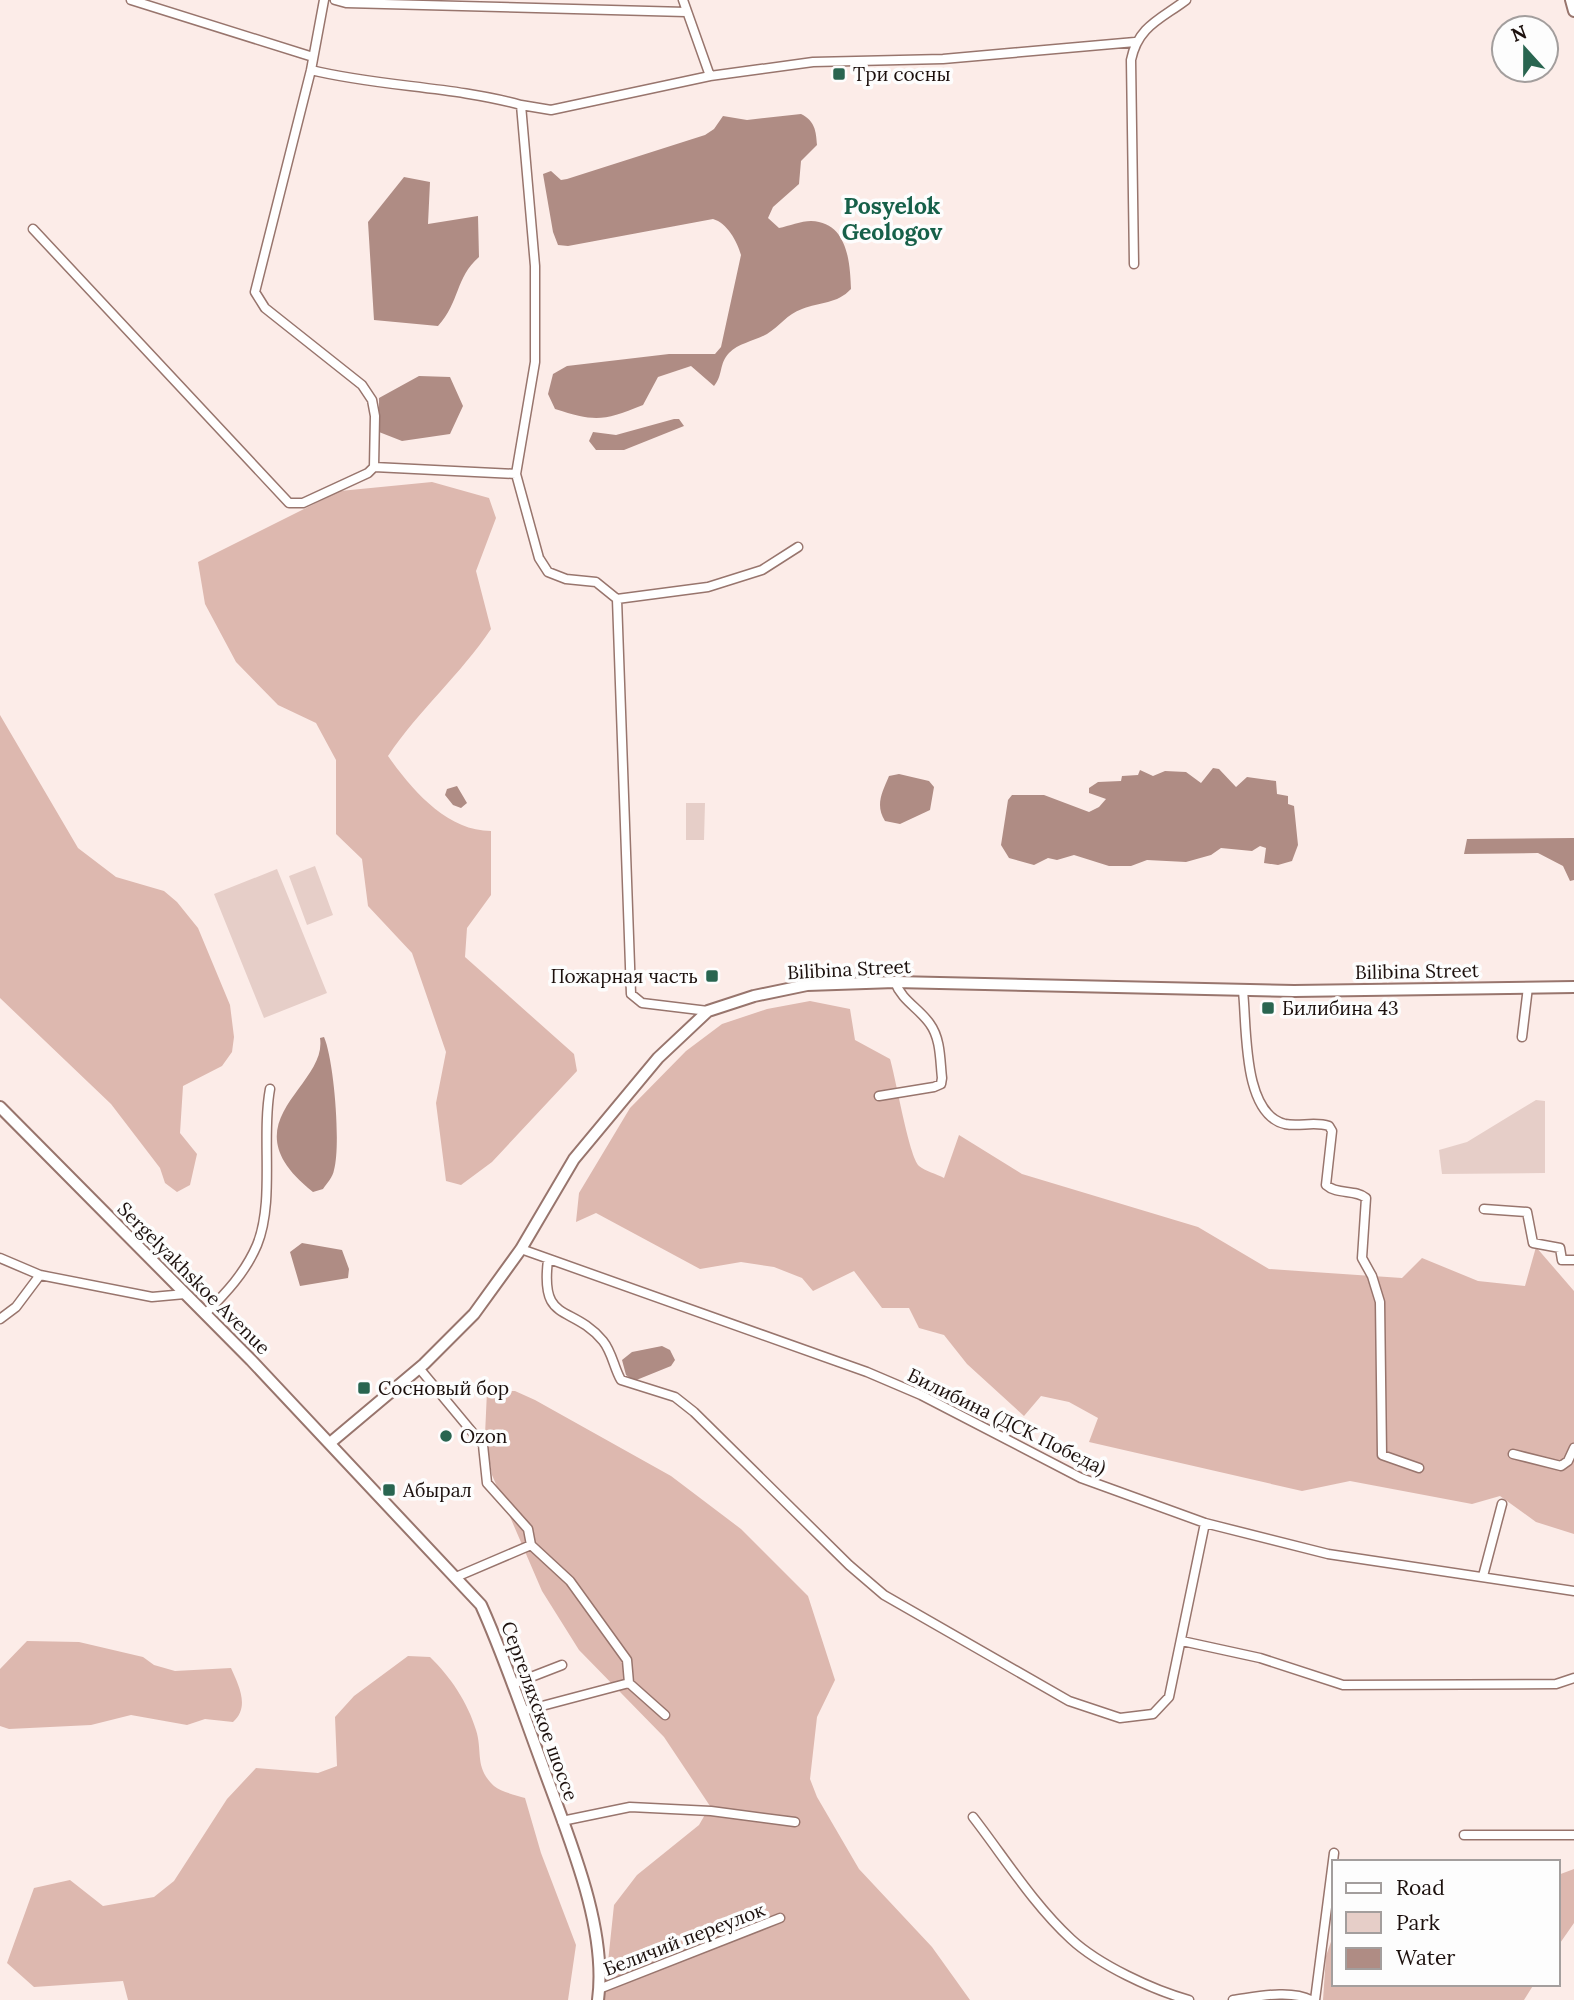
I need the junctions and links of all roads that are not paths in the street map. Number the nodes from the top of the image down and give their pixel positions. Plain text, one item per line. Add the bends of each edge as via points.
1 (131, 0) edge
2 (324, 0) edge
3 (335, 0) edge
4 (683, 0) edge
5 (1186, 0) edge
6 (1571, 0) edge
7 (1574, 11) edge
8 (686, 12) junction
9 (1135, 42) junction
10 (313, 57) junction
11 (311, 70) junction
12 (710, 76) junction
13 (521, 105) junction
14 (33, 229) dead end
15 (1134, 264) dead end
16 (374, 467) junction
17 (516, 474) junction
18 (798, 547) dead end
19 (617, 599) junction
20 (895, 982) junction
21 (1528, 987) junction
22 (1574, 987) edge
23 (1243, 991) junction
24 (708, 1011) junction
25 (1522, 1037) dead end
26 (270, 1089) dead end
27 (879, 1096) dead end
28 (0, 1107) edge
29 (1484, 1209) dead end
30 (521, 1249) junction
31 (0, 1258) edge
32 (548, 1260) junction
33 (1574, 1260) edge
34 (40, 1275) junction
35 (186, 1294) junction
36 (205, 1314) junction
37 (0, 1319) edge
38 (419, 1368) junction
39 (330, 1443) junction
40 (1574, 1448) edge
41 (1513, 1454) dead end
42 (1419, 1468) dead end
43 (1502, 1504) dead end
44 (1205, 1523) junction
45 (531, 1545) junction
46 (1483, 1576) junction
47 (456, 1577) junction
48 (1574, 1591) edge
49 (1182, 1642) junction
50 (562, 1665) dead end
51 (1574, 1678) edge
52 (629, 1683) junction
53 (513, 1684) junction
54 (523, 1712) junction
55 (665, 1715) dead end
56 (973, 1817) dead end
57 (562, 1821) junction
58 (795, 1822) dead end
59 (1464, 1835) dead end
60 (1574, 1835) edge
61 (1334, 1853) dead end
62 (1333, 1860) edge
63 (1332, 1867) edge
64 (780, 1918) dead end
65 (598, 1994) edge
66 (1189, 2000) edge
67 (1233, 2000) edge
68 (1313, 2000) edge

1 - 10 street
2 - 10 street
3 - 8 street via 346,4
4 - 8 street
5 - 9 street
6 - 7 main road
8 - 12 street
9 - 12 street via 943,60 813,62
9 - 15 street via 1131,60
10 - 11 street
11 - 13 street
11 - 16 street via 256,292 265,307 362,385 375,416
12 - 13 street via 551,110
13 - 17 street via 535,266 535,362
14 - 16 street via 289,503 303,503
16 - 17 street
17 - 19 street via 539,558 548,572 596,582
18 - 19 street via 762,570 708,587
19 - 24 street via 631,994 642,1003
20 - 23 main road, Bilibina Street
20 - 24 main road, Bilibina Street via 807,985
20 - 27 street via 900,995 930,1023 937,1036 942,1078 934,1087
21 - 22 main road, Bilibina Street
21 - 23 main road, Bilibina Street
21 - 25 street
23 - 42 street via 1253,1090 1262,1109 1286,1124 1329,1126 1326,1185 1366,1198 1362,1258 1380,1302 1382,1455
24 - 30 main road, Bilibina Street via 658,1058 574,1158
26 - 36 street via 264,1218 258,1244 233,1286
28 - 35 main road, Sergelyakhskoe Avenue
29 - 33 street via 1527,1212 1532,1243 1560,1248 1562,1260
30 - 32 street, Билибина (ДСК Победа)
30 - 38 main road, Bilibina Street via 474,1314
31 - 34 street
32 - 44 street, Билибина (ДСК Победа) via 867,1372 1081,1478
32 - 49 street via 547,1296 553,1306 605,1343 621,1380 675,1397 849,1565 884,1595 930,1623 1069,1701 1120,1718 1153,1714 1161,1707 1169,1697
34 - 35 street via 152,1297
34 - 37 street via 16,1307
35 - 36 main road, Sergelyakhskoe Avenue
36 - 39 main road, Sergelyakhskoe Avenue
38 - 39 main road, Bilibina Street
38 - 45 street via 483,1445 488,1483 528,1529
39 - 47 main road, Sergelyakhskoe Avenue
40 - 41 street via 1561,1466
43 - 46 street
44 - 46 street, Билибина (ДСК Победа) via 1328,1554
44 - 49 street
45 - 47 street
45 - 52 street via 570,1581 627,1660
46 - 48 street, Билибина (ДСК Победа)
47 - 53 main road, Сергеляхское шоссе via 481,1605
49 - 51 street via 1260,1658 1343,1685 1556,1684
50 - 53 street
52 - 54 street
52 - 55 street
53 - 54 main road, Сергеляхское шоссе
54 - 57 main road, Сергеляхское шоссе
56 - 66 street via 1071,1939 1166,1994
57 - 58 street via 630,1807
57 - 65 main road, Сергеляхское шоссе via 597,1933
59 - 60 street
61 - 62 street
63 - 68 street
64 - 65 street, Беличий переулок
67 - 68 street via 1304,1996

